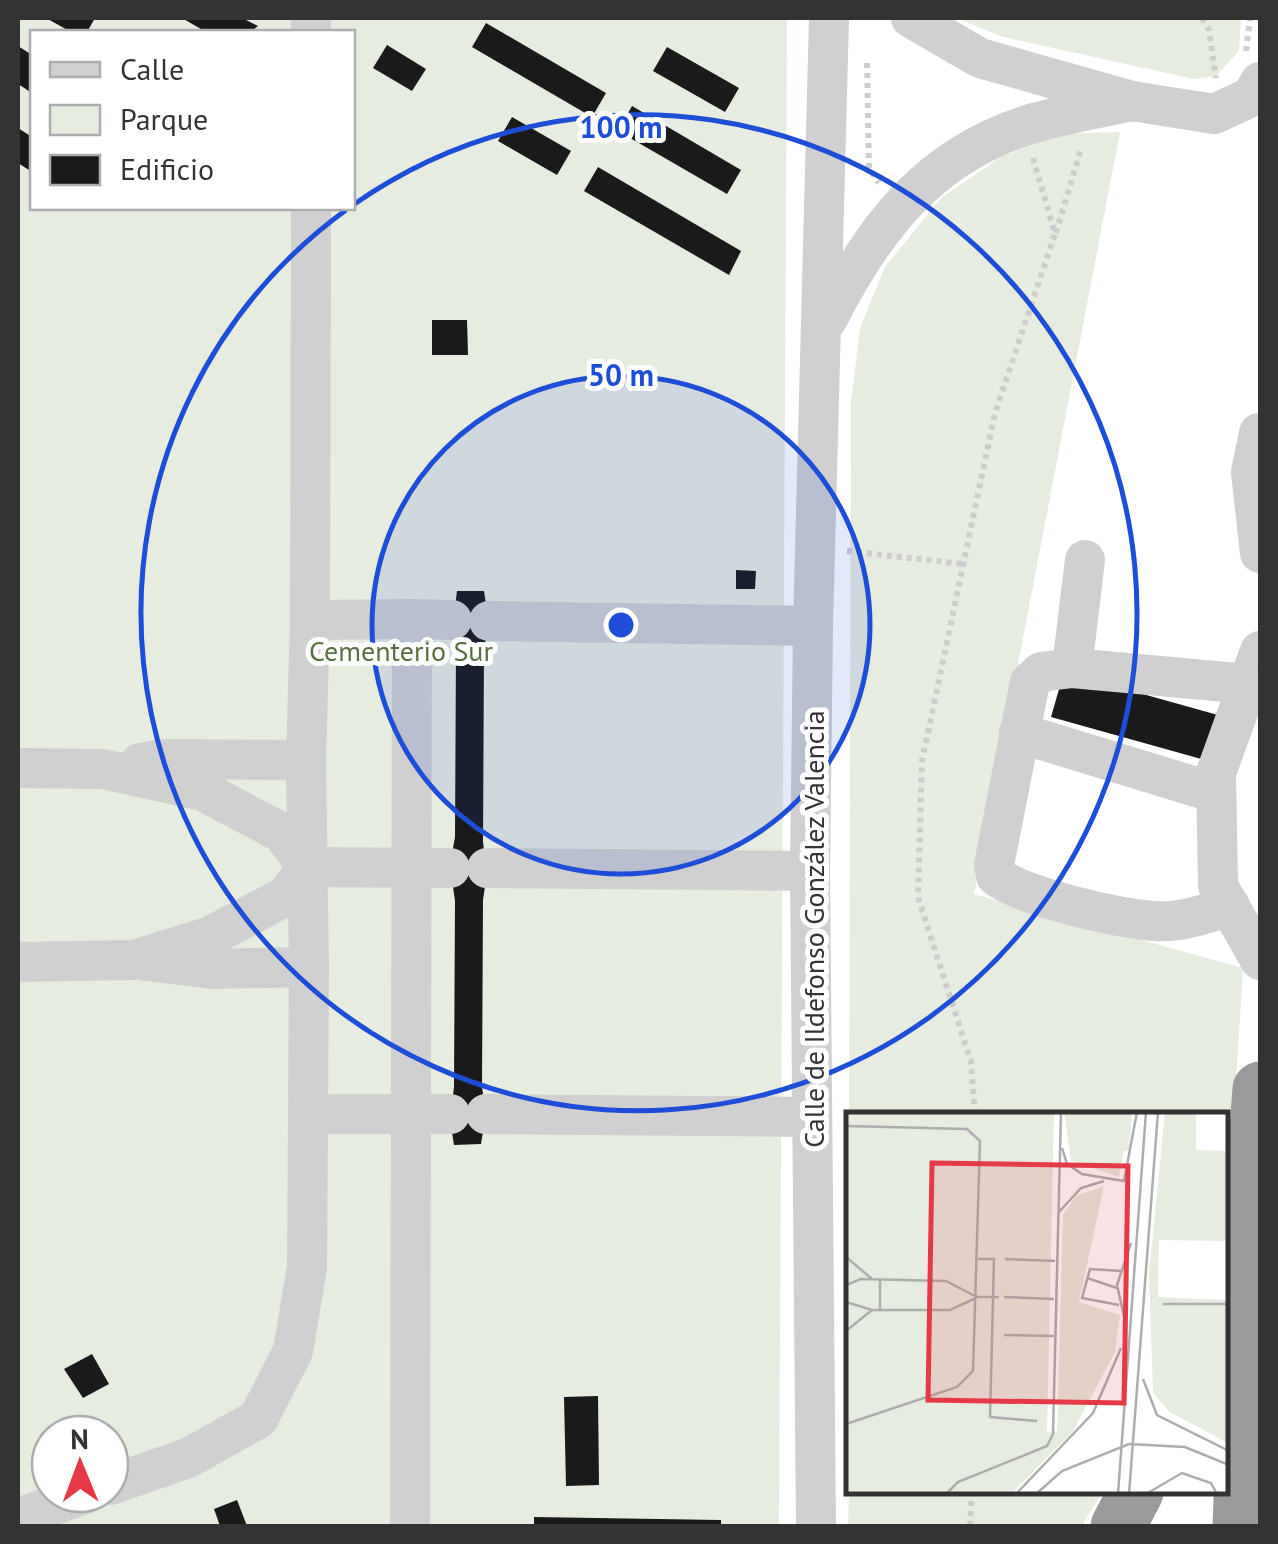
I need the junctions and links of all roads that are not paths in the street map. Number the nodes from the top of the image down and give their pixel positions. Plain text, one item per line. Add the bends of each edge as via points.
1 (830, 18) edge
2 (911, 18) edge
3 (1254, 64) edge
4 (1132, 101) junction
5 (311, 210) edge
6 (822, 332) junction
7 (1259, 432) edge
8 (1260, 553) edge
9 (1085, 560) dead end
10 (412, 619) junction
11 (310, 620) junction
12 (813, 626) junction
13 (1072, 668) junction
14 (1254, 668) edge
15 (1019, 733) junction
16 (306, 760) junction
17 (18, 768) edge
18 (103, 769) junction
19 (1216, 793) junction
20 (307, 867) junction
21 (450, 868) junction
22 (810, 872) junction
23 (1230, 906) junction
24 (133, 960) junction
25 (1260, 960) edge
26 (18, 962) edge
27 (309, 967) junction
28 (1260, 1088) edge
29 (308, 1114) junction
30 (449, 1114) junction
31 (812, 1117) junction
32 (1253, 1182) junction
33 (1228, 1251) edge
34 (130, 1478) edge
35 (1135, 1494) edge
36 (410, 1526) edge
37 (816, 1526) edge
38 (1118, 1526) edge
39 (1240, 1526) edge

1 - 6 street, Calle de Ildefonso González Valencia
2 - 4 street via 980,58
3 - 4 street via 1251,97 1214,114
4 - 6 street, Calle de Ildefonso González Valencia via 1032,124 970,150 919,187 850,276
5 - 11 street
6 - 12 street, Calle de Ildefonso González Valencia
7 - 8 street via 1251,472
9 - 13 street
10 - 11 street
10 - 12 street
10 - 21 street
11 - 16 street
12 - 22 street, Calle de Ildefonso González Valencia
13 - 14 street
13 - 15 street via 1041,672 1030,682
14 - 19 street via 1216,773
15 - 19 street
15 - 23 street via 996,876 1009,886 1154,921 1190,919
16 - 18 street via 164,760
16 - 20 street
17 - 18 street
18 - 20 street via 203,791 282,833
19 - 23 street via 1218,886
20 - 21 street
20 - 24 street via 286,896 211,936
20 - 27 street
21 - 22 street
21 - 30 street
22 - 31 street, Calle de Ildefonso González Valencia
23 - 25 street
24 - 26 street
24 - 27 street via 211,969
27 - 29 street
28 - 32 highway
29 - 30 street
29 - 34 street via 307,1266 293,1351 258,1419 188,1458
30 - 31 street
30 - 36 street
31 - 37 street, Calle de Ildefonso González Valencia
32 - 33 highway
32 - 39 highway
35 - 38 highway

